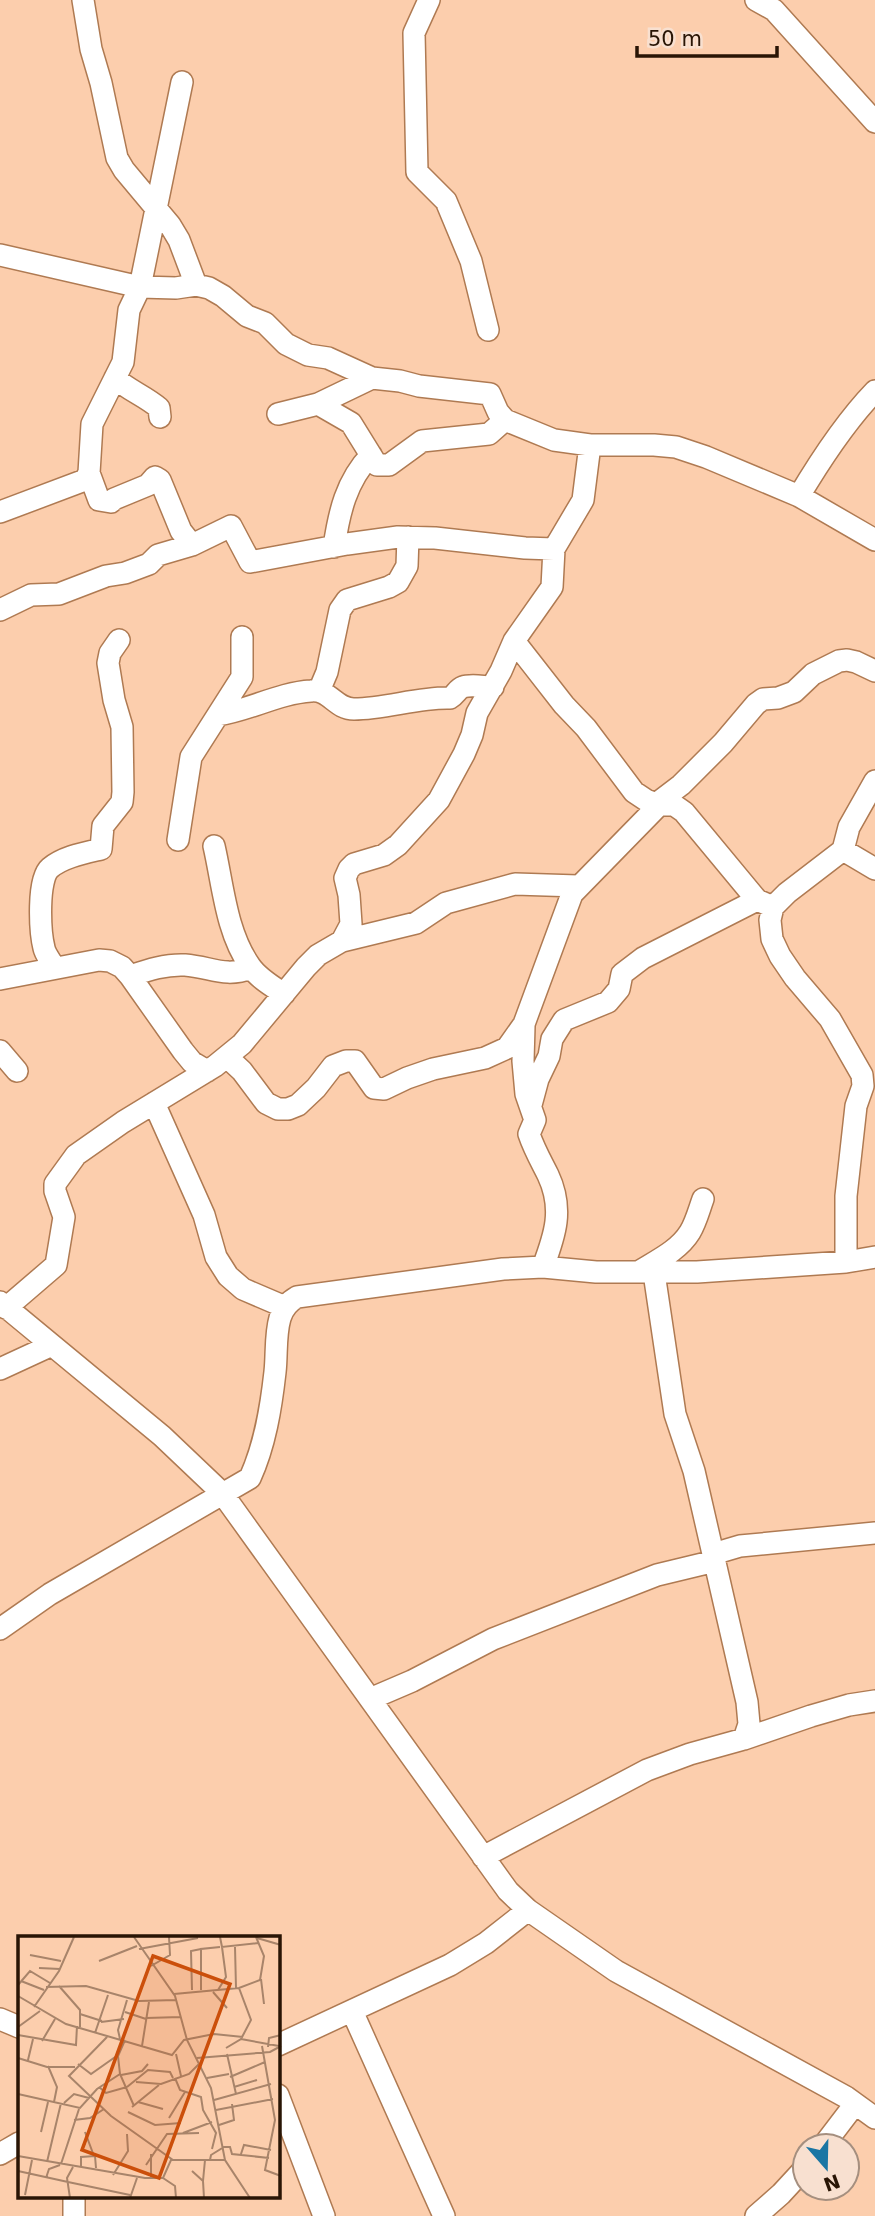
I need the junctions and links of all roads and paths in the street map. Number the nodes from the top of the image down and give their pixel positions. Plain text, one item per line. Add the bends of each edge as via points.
1 (83, 0) edge
2 (429, 0) edge
3 (756, 0) edge
4 (182, 82) dead end
5 (875, 122) edge
6 (156, 208) junction
7 (0, 255) edge
8 (196, 285) junction
9 (140, 287) junction
10 (488, 330) dead end
11 (115, 378) junction
12 (372, 378) junction
13 (875, 391) edge
14 (318, 404) junction
15 (278, 414) dead end
16 (160, 417) dead end
17 (505, 420) junction
18 (590, 445) junction
19 (372, 455) junction
20 (89, 473) junction
21 (799, 496) junction
22 (0, 512) edge
23 (408, 537) junction
24 (875, 540) edge
25 (192, 545) junction
26 (334, 547) junction
27 (554, 549) junction
28 (0, 610) edge
29 (242, 637) dead end
30 (119, 640) dead end
31 (514, 640) junction
32 (875, 671) edge
33 (493, 687) junction
34 (319, 691) junction
35 (218, 715) junction
36 (875, 782) edge
37 (658, 804) junction
38 (178, 840) dead end
39 (215, 846) dead end
40 (843, 850) junction
41 (875, 869) edge
42 (578, 886) junction
43 (765, 903) junction
44 (342, 941) junction
45 (54, 967) junction
46 (251, 968) junction
47 (130, 976) junction
48 (0, 979) edge
49 (284, 994) junction
50 (524, 1024) junction
51 (227, 1058) junction
52 (207, 1071) junction
53 (869, 1079) edge
54 (154, 1103) junction
55 (531, 1105) junction
56 (703, 1199) dead end
57 (875, 1257) edge
58 (846, 1262) junction
59 (543, 1267) junction
60 (646, 1273) junction
61 (3, 1305) edge
62 (285, 1307) junction
63 (52, 1345) junction
64 (0, 1368) edge
65 (222, 1493) junction
66 (875, 1533) edge
67 (714, 1558) junction
68 (0, 1629) edge
69 (370, 1699) junction
70 (875, 1701) edge
71 (744, 1739) junction
72 (483, 1857) junction
73 (528, 1910) junction
74 (352, 2011) junction
75 (0, 2019) edge
76 (18, 2027) edge
77 (280, 2044) edge
78 (280, 2101) edge
79 (855, 2104) junction
80 (875, 2118) edge
81 (833, 2132) edge
82 (18, 2144) edge
83 (0, 2154) edge
84 (791, 2183) edge
85 (74, 2198) edge
86 (74, 2216) edge
87 (324, 2216) edge
88 (444, 2216) edge
89 (756, 2216) edge

1 - 6 street via 117,158
2 - 10 street via 414,33 417,172 446,201 471,261
3 - 5 street via 774,10
4 - 6 street
6 - 8 street via 179,240
6 - 9 street
7 - 9 street
8 - 9 street
8 - 12 street via 216,292 247,316 265,323 286,344
9 - 11 street via 129,310 122,362
11 - 16 street via 159,408
11 - 20 street via 92,424
12 - 14 street
12 - 17 street via 490,394
13 - 21 street via 858,408
14 - 15 street
14 - 19 street via 351,423
17 - 18 street via 554,440
17 - 19 street via 489,434 422,441 389,465 377,465
18 - 21 street via 676,447
18 - 27 street via 583,500
19 - 26 street via 344,496
20 - 22 street via 85,480
20 - 25 street via 99,500 111,502 155,477 160,480 181,531
21 - 24 street
23 - 26 street
23 - 27 street
23 - 34 street via 407,566 398,582 347,600 340,610
25 - 26 street via 231,526 250,562
25 - 28 street via 158,555 149,564 125,573 59,594 31,595
27 - 31 street via 552,587
29 - 35 street via 242,677
30 - 45 street via 108,663 122,727 122,803 103,826 101,849 75,855 49,869 43,879 44,949
31 - 33 street
31 - 37 street via 634,792
32 - 37 street via 856,662 839,661 813,674 794,692 763,699
33 - 34 street via 467,686 450,698 355,709 337,705
33 - 44 street via 439,800 398,845 349,869 345,878 351,924
34 - 35 street via 285,695
35 - 38 street via 191,757
36 - 40 street via 849,827
37 - 42 street
37 - 43 street via 674,805 684,812
39 - 46 street via 232,927
40 - 41 street
40 - 43 street
42 - 44 street via 515,884 446,903 416,923
42 - 50 street
43 - 53 street via 780,956 830,1019 862,1075
43 - 55 street via 643,958 622,974 619,989 608,1002 564,1020 552,1039
44 - 49 street via 318,954
45 - 47 street via 110,961
45 - 48 street
46 - 47 street via 229,974 171,965
46 - 49 street
47 - 52 street via 183,1051
49 - 51 street
50 - 51 street via 507,1048 495,1054 433,1069 384,1089 374,1088 355,1061 346,1061 333,1066 307,1097 288,1109 266,1102
50 - 55 street via 526,1094
51 - 52 street
52 - 54 street
53 - 58 street via 856,1106 846,1196
54 - 61 street via 76,1154 58,1177 55,1191 64,1217 57,1261 51,1271
54 - 62 street via 204,1214 216,1257 228,1276 243,1289
55 - 59 street via 535,1119 529,1135 556,1198 556,1233
56 - 60 street via 686,1237
57 - 58 street
58 - 60 street
59 - 60 street
59 - 62 street via 318,1293 297,1297
60 - 67 street via 675,1414
61 - 63 street
62 - 65 street via 262,1450 250,1478
63 - 64 street
63 - 65 street via 162,1436
65 - 68 street via 50,1594
65 - 69 street
66 - 67 street via 740,1546
67 - 69 street via 657,1575 493,1639
67 - 71 street via 749,1715
69 - 72 street
70 - 71 street via 849,1704
71 - 72 street via 647,1770
72 - 73 street
73 - 74 street via 450,1965
73 - 79 street via 616,1971
74 - 77 street
74 - 88 street
75 - 76 street
78 - 87 street
79 - 80 street
79 - 81 street
82 - 83 street
84 - 89 street
85 - 86 street

